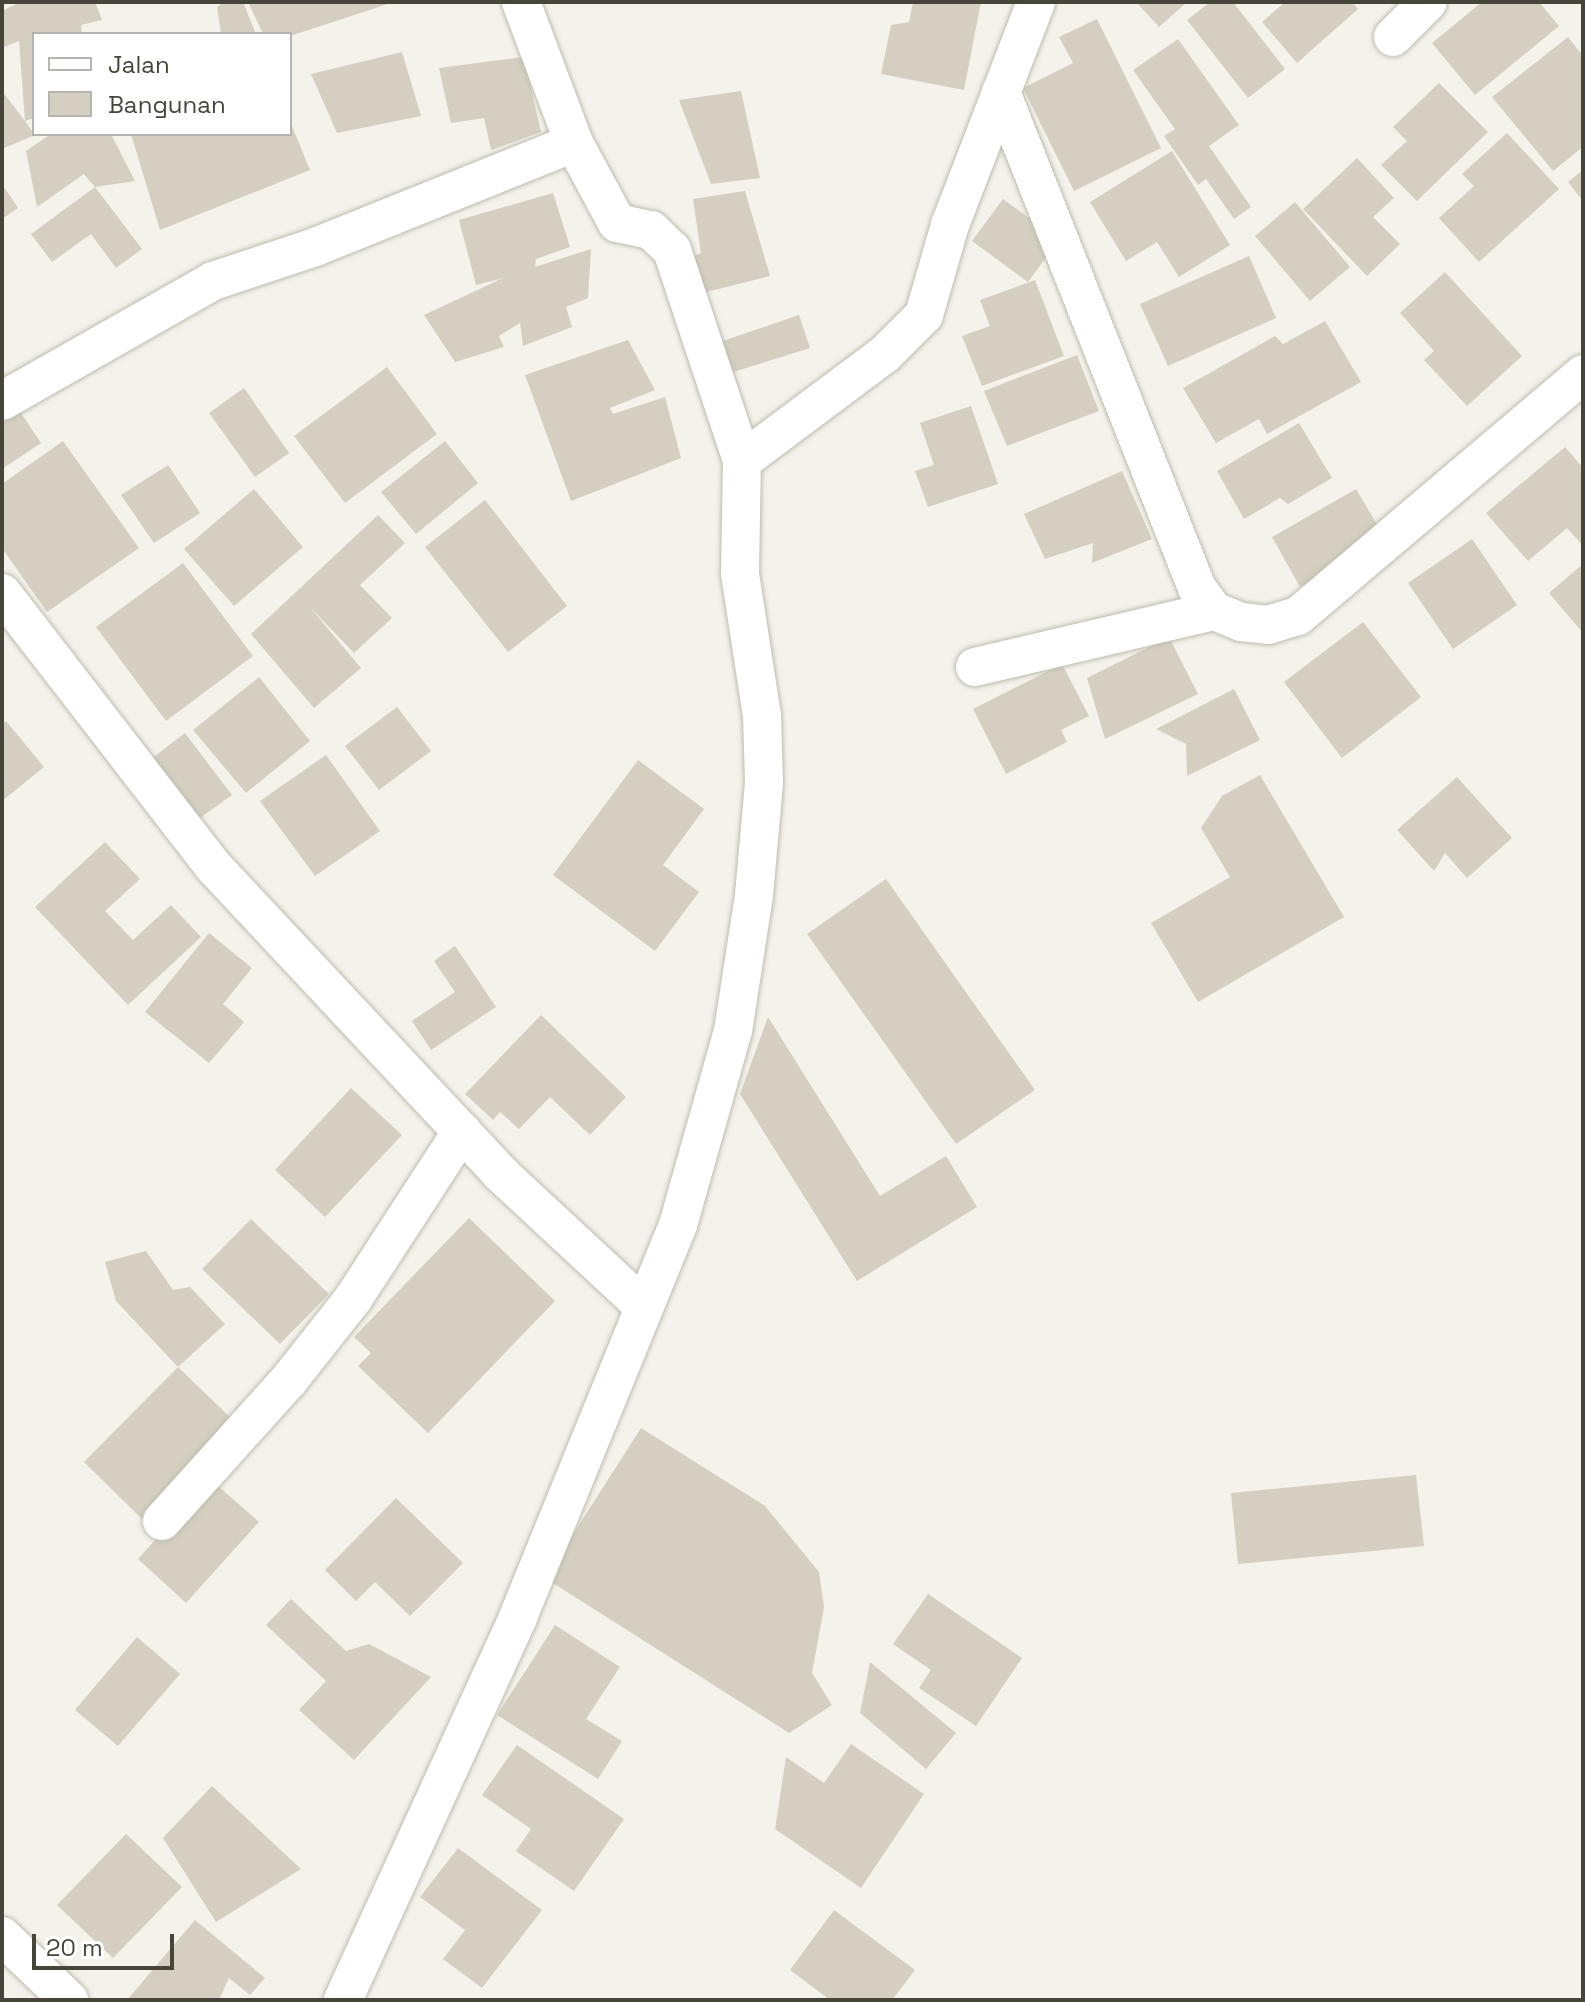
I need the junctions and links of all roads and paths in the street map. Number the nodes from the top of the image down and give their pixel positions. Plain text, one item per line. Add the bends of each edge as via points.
1 (521, 2) edge
2 (1036, 2) edge
3 (1428, 2) edge
4 (1393, 37) dead end
5 (1001, 92) junction
6 (574, 143) junction
7 (1583, 374) edge
8 (2, 401) edge
9 (742, 461) junction
10 (2, 593) edge
11 (1214, 611) junction
12 (975, 667) dead end
13 (462, 1131) junction
14 (643, 1306) junction
15 (162, 1521) dead end
16 (2, 1936) edge
17 (69, 2000) edge
18 (343, 2000) edge

1 - 6 street
2 - 5 street
3 - 4 street
5 - 9 street via 950,225 924,315 834,393
5 - 11 street via 1197,588
6 - 8 street via 315,247 213,281
6 - 9 street via 617,223 651,230 672,250
7 - 11 street via 1298,616 1268,625
9 - 14 street via 740,574 763,743 754,895 733,1031 715,1102 678,1225
10 - 13 street via 213,866
11 - 12 street
13 - 14 street
13 - 15 street via 353,1299 289,1380
14 - 18 street via 518,1617
16 - 17 street

